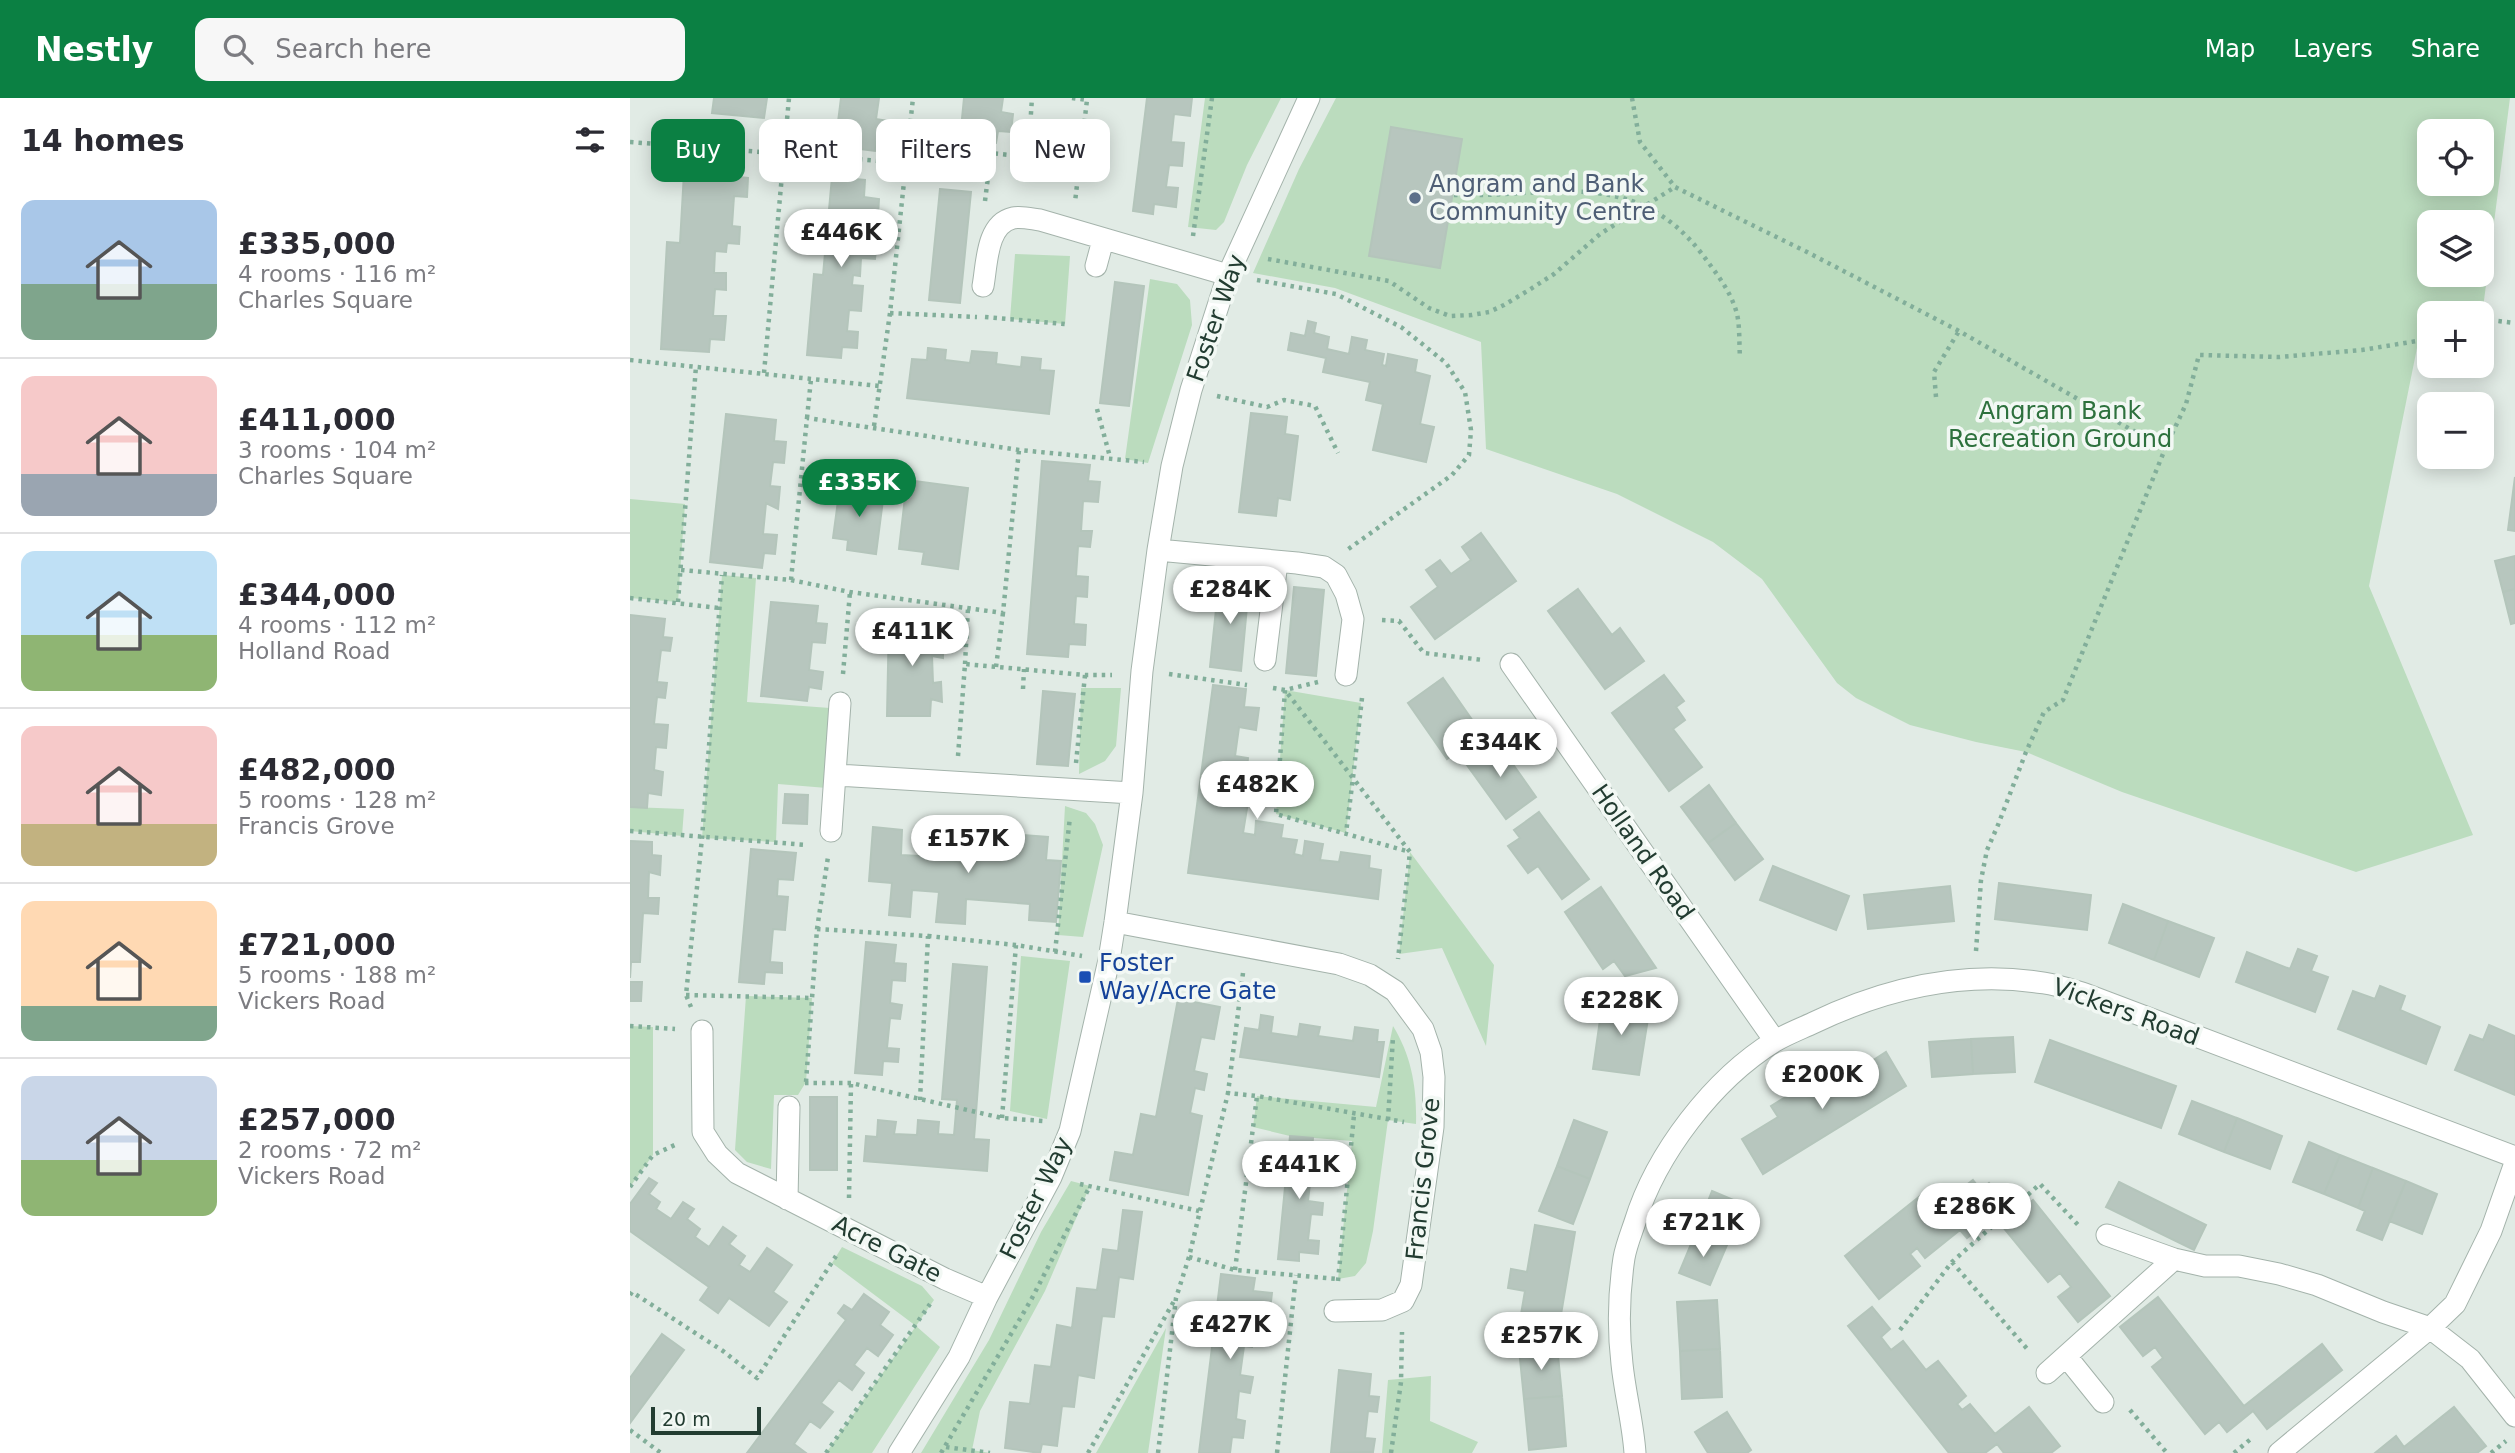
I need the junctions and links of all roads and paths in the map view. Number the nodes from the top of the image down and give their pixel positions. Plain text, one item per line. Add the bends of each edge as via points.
1 (789, 98) edge
2 (913, 98) edge
3 (1032, 98) edge
4 (1072, 98) edge
5 (1212, 98) edge
6 (1309, 98) edge
7 (1632, 98) edge
8 (787, 119) edge
9 (912, 119) edge
10 (1031, 119) edge
11 (1085, 119) edge
12 (630, 142) edge
13 (759, 152) edge
14 (781, 182) edge
15 (906, 182) edge
16 (987, 182) edge
17 (1078, 182) edge
18 (1675, 187) junction
19 (1454, 195) dead end
20 (1647, 206) junction
21 (1072, 229) junction
22 (996, 230) junction
23 (1103, 240) junction
24 (1237, 253) junction
25 (1189, 264) junction
26 (1096, 266) dead end
27 (1228, 275) junction
28 (983, 286) dead end
29 (890, 313) junction
30 (2494, 320) edge
31 (2515, 323) edge
32 (1065, 324) dead end
33 (1959, 331) junction
34 (2417, 342) edge
35 (1740, 357) dead end
36 (630, 360) edge
37 (696, 366) junction
38 (764, 373) junction
39 (811, 379) junction
40 (879, 386) junction
41 (1191, 390) junction
42 (1936, 397) dead end
43 (1097, 409) dead end
44 (807, 418) junction
45 (874, 426) junction
46 (2165, 449) junction
47 (1019, 450) junction
48 (1338, 453) dead end
49 (1110, 457) junction
50 (1172, 466) junction
51 (1158, 550) junction
52 (1277, 562) junction
53 (1324, 567) junction
54 (681, 570) junction
55 (722, 575) junction
56 (791, 580) junction
57 (850, 593) junction
58 (630, 598) edge
59 (678, 602) junction
60 (719, 608) junction
61 (968, 608) junction
62 (1003, 612) junction
63 (1353, 619) junction
64 (1265, 660) dead end
65 (965, 664) junction
66 (1511, 664) joint
67 (996, 667) junction
68 (1024, 669) junction
69 (1142, 671) junction
70 (1346, 676) junction
71 (1252, 685) dead end
72 (1266, 687) dead end
73 (1023, 689) dead end
74 (1285, 691) junction
75 (840, 703) joint
76 (837, 775) junction
77 (1353, 778) junction
78 (956, 782) junction
79 (1132, 793) junction
80 (630, 831) edge
81 (1346, 833) junction
82 (702, 838) junction
83 (830, 839) junction
84 (1410, 852) junction
85 (1115, 922) junction
86 (817, 929) junction
87 (928, 936) junction
88 (1016, 945) junction
89 (1247, 948) junction
90 (1109, 960) junction
91 (1973, 979) junction
92 (1395, 991) junction
93 (686, 995) junction
94 (813, 998) junction
95 (630, 1026) edge
96 (702, 1031) junction
97 (1775, 1041) junction
98 (806, 1082) junction
99 (851, 1083) junction
100 (1228, 1093) junction
101 (1257, 1096) junction
102 (920, 1100) junction
103 (789, 1107) joint
104 (1354, 1115) junction
105 (1002, 1118) junction
106 (1388, 1120) junction
107 (1433, 1126) junction
108 (1070, 1131) junction
109 (703, 1132) junction
110 (2515, 1160) edge
111 (1051, 1177) junction
112 (1090, 1186) junction
113 (630, 1187) edge
114 (787, 1199) junction
115 (1199, 1211) junction
116 (848, 1229) junction
117 (2106, 1234) joint
118 (1189, 1257) junction
119 (2174, 1259) junction
120 (1952, 1262) junction
121 (1235, 1270) junction
122 (1296, 1275) junction
123 (945, 1279) junction
124 (1338, 1279) junction
125 (631, 1292) edge
126 (987, 1297) junction
127 (1177, 1298) junction
128 (1403, 1301) junction
129 (1335, 1311) joint
130 (2430, 1328) junction
131 (1900, 1330) dead end
132 (2066, 1356) junction
133 (2047, 1373) joint
134 (2103, 1402) joint
135 (2515, 1416) edge
136 (630, 1430) edge
137 (903, 1447) edge
138 (945, 1447) junction
139 (661, 1453) edge
140 (826, 1453) edge
141 (940, 1453) edge
142 (990, 1453) edge
143 (1088, 1453) edge
144 (1158, 1453) edge
145 (1277, 1453) edge
146 (1391, 1453) edge
147 (1635, 1453) edge
148 (2167, 1453) edge
149 (2279, 1453) edge

1 - 8 path
2 - 9 path
3 - 10 path
4 - 11 path via 1087,100
5 - 25 path
6 - 24 street, Foster Way
7 - 18 path via 1640,142
12 - 13 path
14 - 38 path
15 - 29 path
16 - 22 path via 983,218
17 - 21 path
18 - 20 path
18 - 33 path
19 - 20 path via 1564,191 1601,194
20 - 24 path via 1600,234 1529,290 1489,312 1472,315 1450,316 1429,308 1389,281
20 - 35 path via 1690,239 1723,282 1737,315
21 - 22 street via 1016,217
21 - 23 street
22 - 28 street
23 - 25 street
23 - 26 street
24 - 27 street, Foster Way
25 - 27 street
27 - 41 street, Foster Way
27 - 53 path via 1336,294 1401,327 1446,363 1465,392 1471,430 1469,454 1452,475
29 - 32 path
29 - 40 path
30 - 31 path
33 - 42 path via 1934,372
33 - 46 path
34 - 46 path via 2278,356 2199,355 2186,404
36 - 37 path
37 - 38 path
37 - 54 path
38 - 39 path
39 - 40 path
39 - 44 path
40 - 45 path
41 - 48 path via 1268,407 1284,400 1315,406
41 - 50 street, Foster Way
43 - 49 path
44 - 45 path
44 - 56 path
45 - 47 path
46 - 91 path via 2063,700 2044,712 1987,850 1980,880
47 - 49 path
47 - 62 path
49 - 50 path
50 - 51 street, Foster Way
51 - 52 street
51 - 69 street, Foster Way
52 - 53 street
52 - 64 street
53 - 63 street via 1336,575
54 - 55 path
54 - 59 path
55 - 56 path
55 - 60 path
56 - 57 path
57 - 61 path
57 - 75 path
58 - 59 path
59 - 60 path
60 - 82 path
61 - 62 path
61 - 65 path
62 - 67 path
63 - 66 path via 1399,621 1424,653
63 - 70 street
65 - 67 path
65 - 78 path
66 - 97 street, Holland Road
67 - 68 path
68 - 69 path via 1107,676
68 - 73 path
69 - 71 path
69 - 79 street, Foster Way
70 - 74 path
70 - 77 path via 1364,681
72 - 74 path
74 - 77 path
74 - 81 path via 1276,814
75 - 76 street
76 - 78 street
76 - 83 street
77 - 81 path
77 - 84 path
78 - 79 street via 1011,778
79 - 85 street, Foster Way
80 - 82 path
81 - 84 path
82 - 83 path
82 - 93 path
83 - 86 path
84 - 92 path
85 - 89 street, Francis Grove
85 - 90 street, Foster Way
86 - 87 path
86 - 94 path
87 - 88 path
87 - 102 path
88 - 90 path
88 - 105 path
89 - 92 street, Francis Grove via 1339,964 1370,975
89 - 100 path
90 - 108 street, Foster Way
91 - 97 street, Vickers Road via 1883,994
91 - 110 street, Vickers Road via 2047,983 2085,994
92 - 106 path
92 - 107 street, Francis Grove via 1423,1029 1431,1052
93 - 94 path
93 - 96 path
94 - 98 path
95 - 96 path
96 - 109 street
97 - 147 street, Vickers Road via 1746,1062 1690,1119 1659,1163 1641,1203 1624,1257 1620,1311
98 - 99 path
98 - 103 path
99 - 102 path
99 - 116 path
100 - 101 path
100 - 115 path
101 - 104 path
101 - 121 path
102 - 105 path
103 - 114 street
104 - 106 path
104 - 124 path
105 - 108 path via 1052,1121
106 - 107 path
107 - 128 street, Francis Grove via 1411,1285
108 - 111 street, Foster Way
109 - 113 path via 653,1155
109 - 114 street, Acre Gate via 737,1172
110 - 130 street via 2491,1231 2455,1304
111 - 112 path
111 - 126 street, Foster Way
112 - 115 path
112 - 138 path via 1031,1300
114 - 116 street, Acre Gate
115 - 118 path
116 - 123 street, Acre Gate
116 - 125 path via 842,1247 757,1378
117 - 119 street
117 - 120 path via 2085,1232 2040,1184
118 - 121 path
118 - 127 path
119 - 130 street via 2279,1274
119 - 132 street
120 - 131 path
120 - 133 path
121 - 122 path
122 - 124 path
122 - 145 path
123 - 126 street, Acre Gate
123 - 140 path
124 - 129 path
126 - 137 street, Foster Way via 958,1357
127 - 143 path
127 - 144 path
128 - 129 street via 1382,1310
128 - 146 path via 1401,1382
130 - 135 street via 2470,1359
130 - 149 street
132 - 133 street
132 - 134 street
134 - 148 path via 2114,1391
136 - 139 path
137 - 138 path
138 - 141 path
138 - 142 path

